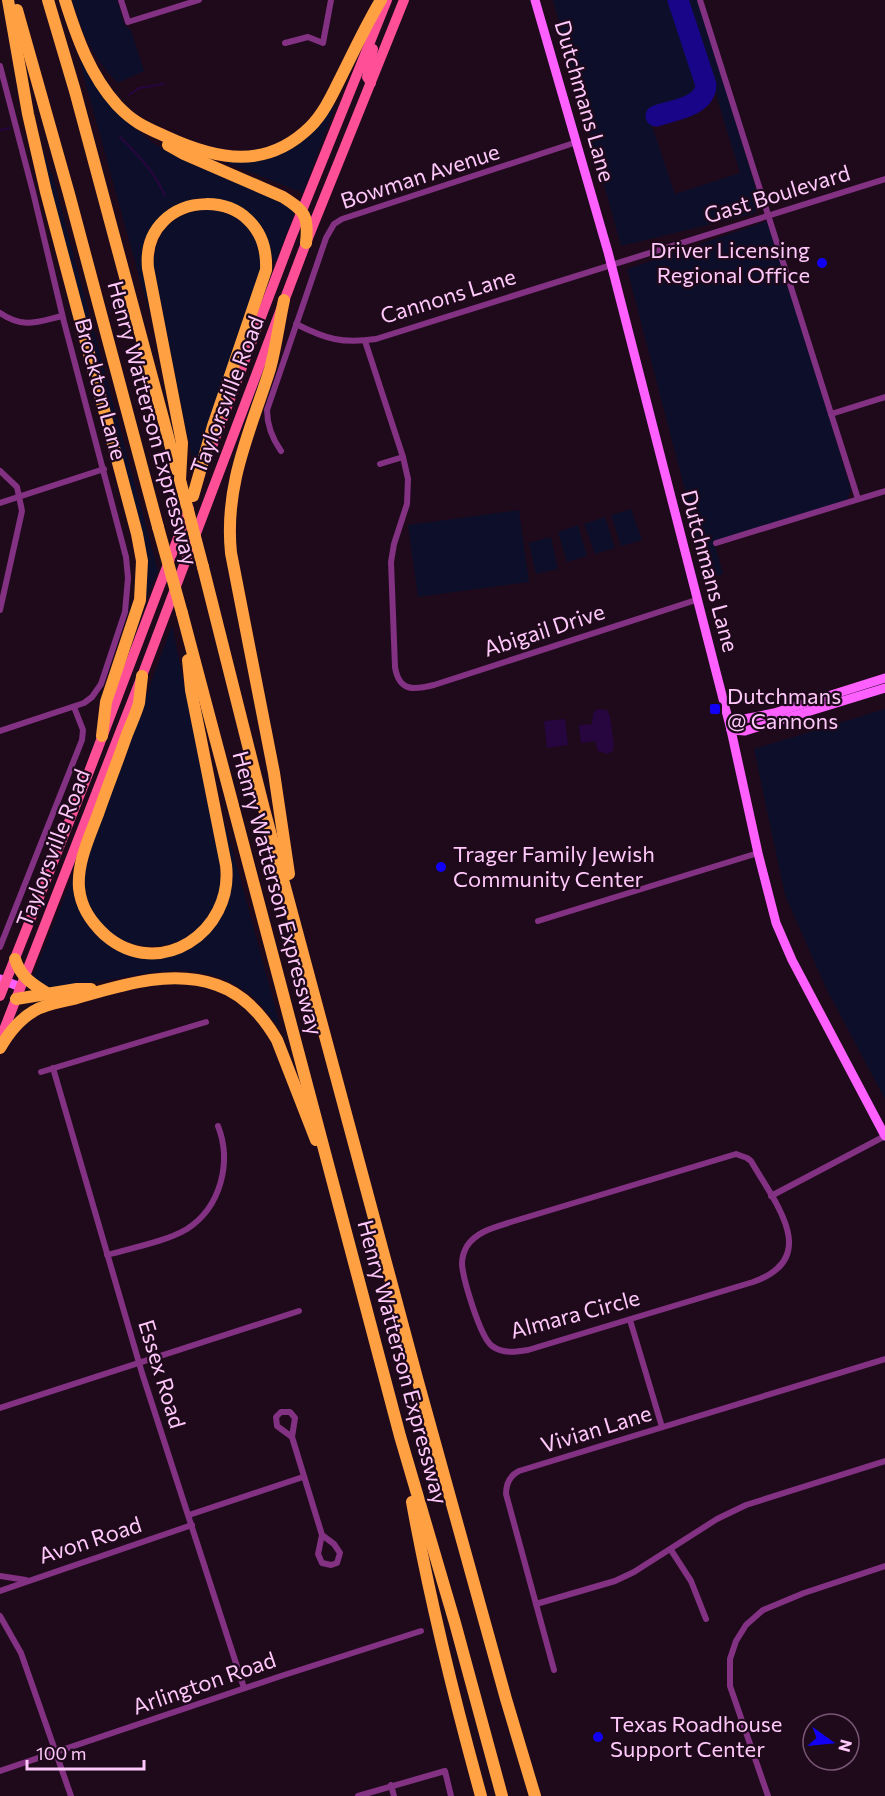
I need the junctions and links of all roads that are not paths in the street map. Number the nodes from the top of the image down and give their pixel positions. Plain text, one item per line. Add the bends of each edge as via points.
1 (8, 0) edge
2 (14, 0) edge
3 (48, 0) edge
4 (65, 0) edge
5 (122, 0) edge
6 (199, 0) edge
7 (331, 0) edge
8 (381, 0) edge
9 (387, 0) edge
10 (404, 0) edge
11 (536, 0) edge
12 (700, 0) edge
13 (379, 23) junction
14 (285, 43) dead end
15 (0, 66) edge
16 (371, 84) junction
17 (152, 130) junction
18 (577, 142) junction
19 (885, 179) edge
20 (302, 210) junction
21 (768, 215) junction
22 (306, 243) junction
23 (611, 265) junction
24 (284, 300) junction
25 (0, 313) edge
26 (62, 316) junction
27 (296, 324) junction
28 (365, 341) junction
29 (885, 398) edge
30 (831, 414) junction
31 (281, 451) dead end
32 (403, 457) junction
33 (380, 464) dead end
34 (104, 469) junction
35 (0, 471) edge
36 (180, 480) junction
37 (885, 491) edge
38 (193, 496) junction
39 (20, 497) junction
40 (858, 499) junction
41 (0, 503) edge
42 (716, 543) dead end
43 (696, 600) junction
44 (0, 610) edge
45 (185, 626) junction
46 (142, 676) junction
47 (885, 678) edge
48 (885, 688) edge
49 (74, 707) junction
50 (731, 730) junction
51 (0, 731) edge
52 (102, 736) junction
53 (758, 853) junction
54 (538, 921) dead end
55 (297, 931) junction
56 (0, 947) edge
57 (15, 960) junction
58 (3, 980) edge
59 (22, 982) junction
60 (109, 988) junction
61 (48, 994) junction
62 (0, 996) edge
63 (16, 999) junction
64 (206, 1022) dead end
65 (0, 1040) edge
66 (0, 1048) edge
67 (53, 1068) junction
68 (41, 1072) dead end
69 (218, 1126) dead end
70 (885, 1136) edge
71 (332, 1180) junction
72 (771, 1196) junction
73 (107, 1256) junction
74 (299, 1311) dead end
75 (630, 1320) junction
76 (885, 1359) edge
77 (140, 1363) junction
78 (0, 1408) edge
79 (662, 1426) junction
80 (400, 1436) junction
81 (292, 1437) dead end
82 (885, 1461) edge
83 (303, 1477) junction
84 (189, 1515) junction
85 (192, 1525) junction
86 (322, 1536) junction
87 (671, 1550) junction
88 (885, 1566) edge
89 (0, 1576) edge
90 (28, 1580) junction
91 (0, 1591) edge
92 (536, 1604) junction
93 (0, 1616) edge
94 (706, 1620) dead end
95 (421, 1631) dead end
96 (554, 1670) dead end
97 (244, 1688) junction
98 (56, 1751) junction
99 (0, 1771) edge
100 (391, 1785) junction
101 (71, 1796) edge
102 (358, 1796) edge
103 (394, 1796) edge
104 (451, 1796) edge
105 (481, 1796) edge
106 (502, 1796) edge
107 (536, 1796) edge
108 (768, 1796) edge

1 - 52 highway via 46,192 142,561 140,600 106,702
2 - 45 highway, Henry Watterson Expressway, bridge
3 - 36 highway, Henry Watterson Expressway
4 - 17 highway via 78,42 99,81 127,115
5 - 6 street via 128,22
7 - 14 street via 323,43 308,37
8 - 17 highway via 323,111 288,144 256,156 225,157
9 - 13 main road, Taylorsville Road
10 - 16 main road, Taylorsville Road
11 - 18 main road, Dutchmans Lane
12 - 21 street
13 - 16 main road via 367,77
13 - 20 main road, Taylorsville Road
15 - 26 street, Brockton Lane
16 - 22 main road, Taylorsville Road
17 - 20 highway via 170,147 283,197
18 - 23 main road, Dutchmans Lane
18 - 27 street, Bowman Avenue via 334,224
19 - 21 street, Gast Boulevard
20 - 22 highway via 307,222
20 - 38 main road, Taylorsville Road
21 - 23 street, Gast Boulevard
21 - 30 street
22 - 24 main road, Taylorsville Road
23 - 28 street, Cannons Lane
23 - 43 main road, Dutchmans Lane
24 - 46 main road, Taylorsville Road
24 - 55 highway via 271,366 235,475 229,533 274,773
25 - 26 street via 22,323
26 - 34 street, Brockton Lane
27 - 28 street, Cannons Lane via 327,339
27 - 31 street, Bowman Avenue via 267,410 268,427
28 - 32 street
29 - 30 street
30 - 40 street
32 - 33 street
32 - 43 street, Abigail Drive via 408,496 393,544 391,572 396,676 404,685 416,689 434,685
34 - 39 street
34 - 49 street, Brockton Lane via 126,557 127,602 101,684 92,697
35 - 39 street via 17,487
36 - 38 highway via 182,443 148,255 154,236 168,217 188,206 204,203 237,211 251,222 267,254 266,270
36 - 55 highway, Henry Watterson Expressway, bridge
37 - 40 street
38 - 52 main road, Taylorsville Road
39 - 41 street
39 - 44 street via 22,511
40 - 42 street
43 - 50 main road, Dutchmans Lane
45 - 46 highway via 191,690 226,881 220,909 204,931 177,949 154,952 123,947 110,939 92,922 79,889 82,860 138,704
45 - 71 highway, Henry Watterson Expressway
46 - 59 main road, Taylorsville Road
47 - 50 main road via 744,719
48 - 50 main road via 745,732
49 - 51 street, Brockton Lane
49 - 56 street, Taylorsville Road via 83,730 82,740
50 - 53 main road, Dutchmans Lane
52 - 57 main road, Taylorsville Road
53 - 54 street
53 - 70 main road, Dutchmans Lane via 782,940
55 - 107 highway, Henry Watterson Expressway via 444,1478
57 - 58 main road, Taylorsville Road
57 - 59 highway
58 - 59 main road
58 - 62 main road, Taylorsville Road
59 - 61 highway
59 - 63 main road, Taylorsville Road
60 - 61 highway
60 - 66 highway via 32,1012
60 - 71 highway via 186,978 219,986 248,1004 277,1040
61 - 63 highway
62 - 63 main road
63 - 65 main road, Taylorsville Road
64 - 67 street
67 - 68 street
67 - 73 street, Essex Road
69 - 73 street via 224,1144 224,1172 205,1212 180,1232
70 - 72 street
71 - 80 highway, Henry Watterson Expressway
72 - 75 street, Almara Circle via 788,1230 790,1244 787,1258 776,1272
72 - 75 street, Almara Circle via 752,1161 736,1154 487,1230 465,1248 463,1272 481,1329 487,1341 499,1350 528,1350
73 - 77 street, Essex Road
74 - 77 street
75 - 79 street
76 - 79 street, Vivian Lane
77 - 78 street
77 - 84 street, Essex Road
79 - 92 street, Vivian Lane via 511,1476 506,1494
80 - 105 highway via 428,1590
80 - 106 highway, Henry Watterson Expressway
81 - 83 street
82 - 87 street via 746,1505
83 - 84 street
83 - 86 street
84 - 85 street, Essex Road
85 - 90 street, Avon Road
85 - 97 street, Essex Road
86 - 86 street via 319,1559 322,1563 337,1563 339,1553
87 - 92 street via 615,1581
87 - 94 street via 691,1581
88 - 108 street via 764,1610 746,1625 736,1641 730,1659 730,1686
89 - 90 street
90 - 91 street, Avon Road
92 - 96 street, Vivian Lane
93 - 98 street via 21,1653
95 - 97 street, Arlington Road
97 - 98 street, Arlington Road
98 - 99 street, Arlington Road
98 - 101 street
100 - 102 street
100 - 103 street
100 - 104 street via 445,1771

